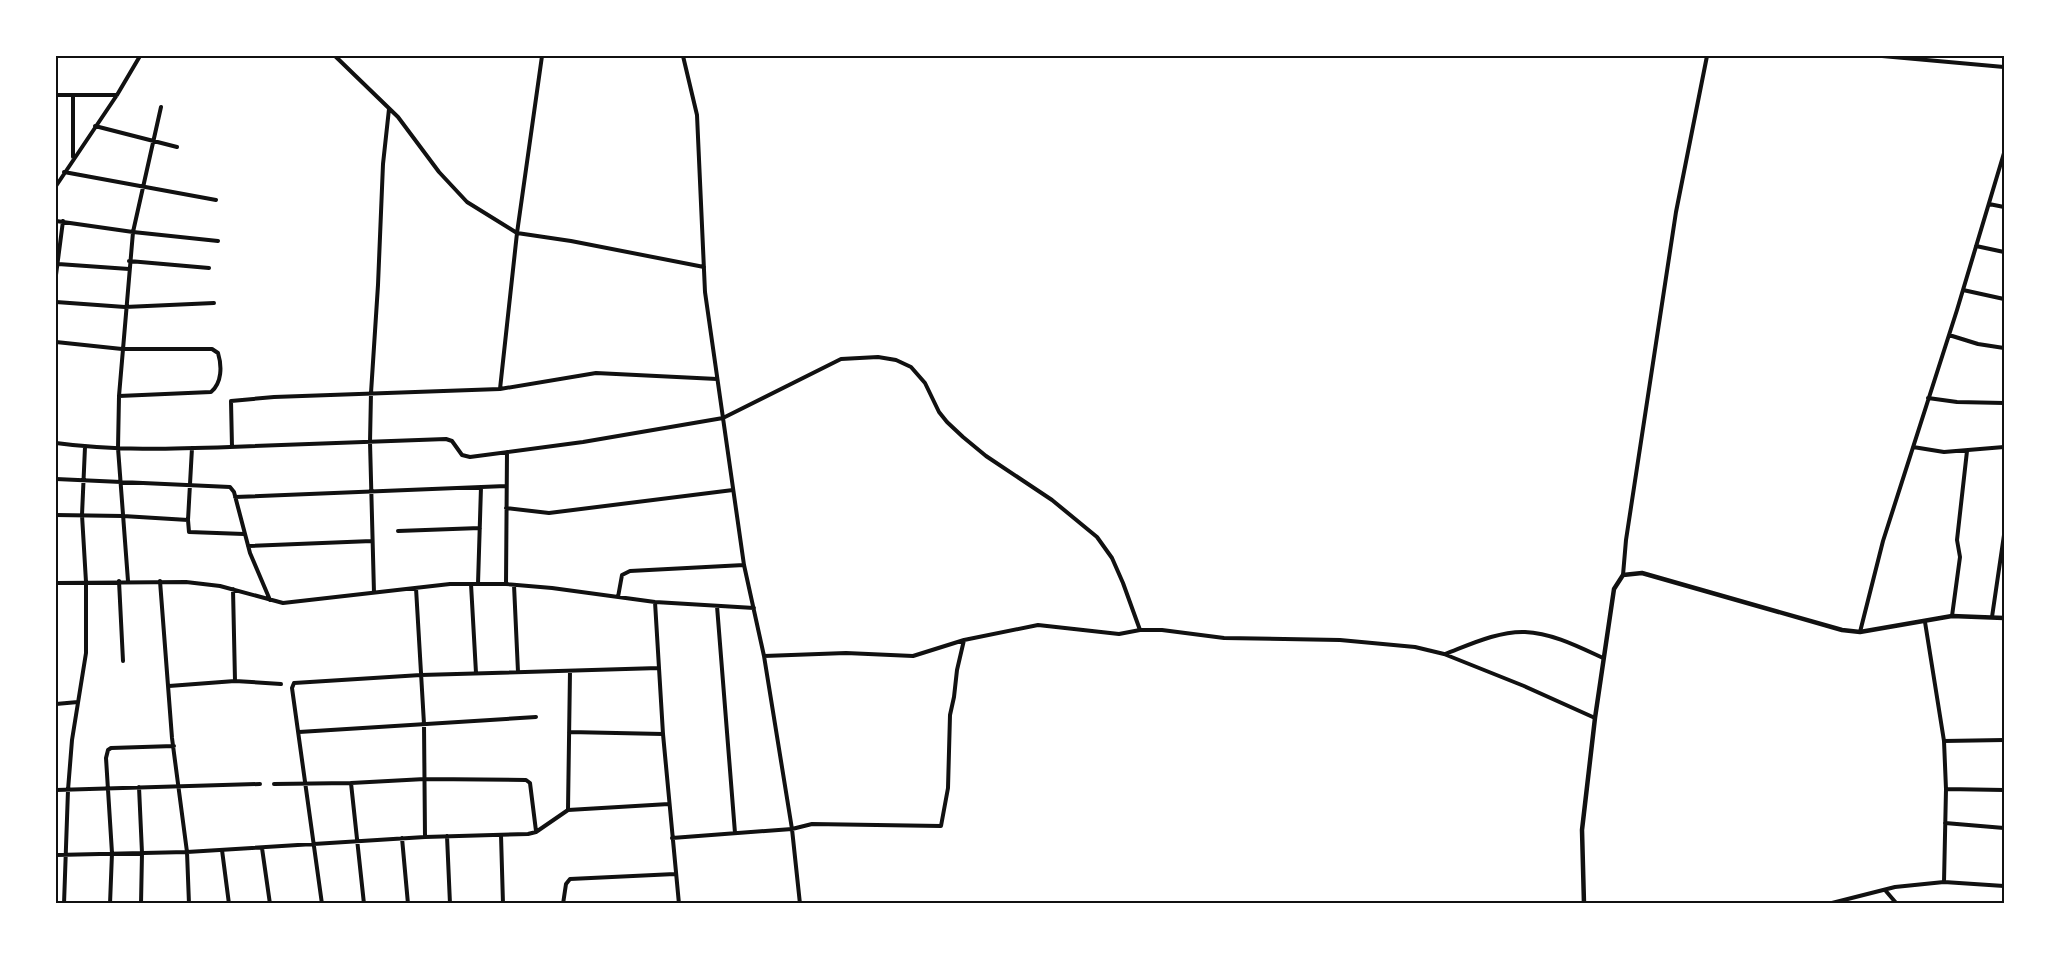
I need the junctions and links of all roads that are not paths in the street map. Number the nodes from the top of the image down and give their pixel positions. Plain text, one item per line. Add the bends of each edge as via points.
1 (140, 56) edge
2 (335, 56) edge
3 (542, 56) edge
4 (683, 56) edge
5 (1707, 56) edge
6 (1882, 56) edge
7 (2004, 67) edge
8 (56, 95) edge
9 (74, 95) junction
10 (117, 95) junction
11 (160, 107) dead end
12 (390, 109) junction
13 (95, 126) junction
14 (153, 142) junction
15 (177, 147) dead end
16 (2004, 153) edge
17 (73, 158) junction
18 (2004, 159) edge
19 (64, 172) junction
20 (56, 186) edge
21 (142, 188) junction
22 (216, 200) dead end
23 (1989, 204) junction
24 (2004, 207) edge
25 (56, 220) edge
26 (63, 222) junction
27 (133, 232) junction
28 (517, 233) junction
29 (218, 241) dead end
30 (1977, 246) junction
31 (2004, 252) edge
32 (129, 261) junction
33 (58, 264) junction
34 (704, 267) junction
35 (209, 268) dead end
36 (129, 269) junction
37 (56, 275) edge
38 (1963, 290) junction
39 (2004, 299) edge
40 (56, 302) edge
41 (214, 303) dead end
42 (125, 307) junction
43 (1949, 335) junction
44 (56, 342) edge
45 (2004, 348) edge
46 (123, 349) junction
47 (717, 380) junction
48 (500, 389) junction
49 (371, 393) junction
50 (119, 396) junction
51 (1928, 398) junction
52 (2004, 403) edge
53 (723, 418) junction
54 (56, 442) edge
55 (370, 442) junction
56 (85, 447) junction
57 (232, 447) junction
58 (1913, 447) junction
59 (2004, 447) edge
60 (118, 448) junction
61 (192, 448) junction
62 (1967, 450) junction
63 (507, 452) junction
64 (56, 479) edge
65 (83, 481) junction
66 (121, 483) junction
67 (190, 485) junction
68 (507, 486) junction
69 (481, 487) junction
70 (733, 490) junction
71 (372, 492) junction
72 (235, 497) junction
73 (506, 508) junction
74 (56, 514) edge
75 (82, 515) junction
76 (123, 516) junction
77 (188, 520) junction
78 (480, 528) junction
79 (398, 531) dead end
80 (243, 534) junction
81 (2004, 535) edge
82 (372, 540) junction
83 (248, 546) junction
84 (2003, 548) edge
85 (744, 565) junction
86 (1623, 575) junction
87 (119, 581) junction
88 (128, 581) junction
89 (160, 581) junction
90 (86, 582) junction
91 (56, 583) edge
92 (471, 584) junction
93 (478, 584) junction
94 (506, 584) junction
95 (514, 585) junction
96 (416, 588) junction
97 (233, 589) junction
98 (374, 593) junction
99 (618, 597) junction
100 (271, 601) junction
101 (655, 602) junction
102 (717, 606) junction
103 (754, 608) junction
104 (1952, 615) junction
105 (1992, 617) junction
106 (2004, 618) edge
107 (1925, 621) junction
108 (1140, 630) junction
109 (1860, 632) junction
110 (964, 640) junction
111 (1444, 654) junction
112 (764, 656) junction
113 (1603, 658) junction
114 (123, 661) dead end
115 (659, 668) junction
116 (570, 670) junction
117 (518, 672) junction
118 (476, 673) junction
119 (421, 675) junction
120 (235, 681) junction
121 (281, 684) dead end
122 (169, 686) junction
123 (78, 702) junction
124 (56, 704) edge
125 (536, 717) dead end
126 (1595, 718) junction
127 (424, 724) junction
128 (299, 732) junction
129 (569, 732) junction
130 (663, 734) junction
131 (2004, 740) edge
132 (1944, 741) junction
133 (174, 746) junction
134 (425, 779) junction
135 (305, 783) junction
136 (351, 783) junction
137 (261, 784) dead end
138 (274, 784) dead end
139 (179, 786) junction
140 (139, 787) junction
141 (108, 788) junction
142 (1946, 789) junction
143 (2004, 789) edge
144 (56, 790) edge
145 (68, 790) junction
146 (669, 804) junction
147 (568, 810) junction
148 (1945, 823) junction
149 (2004, 828) edge
150 (792, 829) junction
151 (536, 832) junction
152 (735, 833) junction
153 (501, 835) junction
154 (447, 836) junction
155 (425, 837) junction
156 (402, 838) junction
157 (672, 838) junction
158 (356, 841) junction
159 (314, 844) junction
160 (262, 848) junction
161 (222, 850) junction
162 (187, 852) junction
163 (142, 853) junction
164 (112, 854) junction
165 (56, 855) edge
166 (66, 855) junction
167 (675, 874) junction
168 (1944, 882) junction
169 (2004, 886) edge
170 (1885, 890) junction
171 (64, 903) edge
172 (110, 903) edge
173 (141, 903) edge
174 (189, 903) edge
175 (229, 903) edge
176 (270, 903) edge
177 (322, 903) edge
178 (364, 903) edge
179 (408, 903) edge
180 (450, 903) edge
181 (503, 903) edge
182 (563, 903) edge
183 (679, 903) edge
184 (800, 903) edge
185 (1584, 903) edge
186 (1828, 903) edge
187 (1897, 903) edge

1 - 10 street
2 - 12 street
3 - 28 street
4 - 34 street via 697,115
5 - 86 street via 1676,212
6 - 7 street
8 - 9 street
9 - 10 street
9 - 17 street
10 - 13 street
11 - 14 street
12 - 28 street via 467,202
12 - 49 street via 383,164
13 - 14 street
13 - 17 street
14 - 15 street
14 - 21 street
16 - 18 street
17 - 19 street
18 - 23 street
19 - 20 street
19 - 21 street
21 - 22 street
21 - 27 street
23 - 24 street
23 - 30 street
25 - 26 street
26 - 27 street
26 - 33 street
27 - 29 street
27 - 32 street
28 - 34 street
28 - 48 street
30 - 31 street
30 - 38 street
32 - 35 street
32 - 36 street
33 - 36 street
33 - 37 street
34 - 47 street
36 - 42 street
38 - 39 street
38 - 43 street
40 - 42 street
41 - 42 street
42 - 46 street
43 - 45 street
43 - 51 street
44 - 46 street
46 - 50 street
46 - 50 street via 212,349 218,352 220,375 211,392
47 - 48 street via 596,373
47 - 53 street
48 - 49 street
49 - 55 street
49 - 57 street via 231,401
50 - 60 street
51 - 52 street
51 - 58 street
53 - 63 street
53 - 70 street
53 - 108 street via 841,359 878,357 911,367 939,412 963,437 1097,537 1112,558
54 - 56 street
55 - 57 street
55 - 63 street via 446,440 452,441 465,457
55 - 71 street
56 - 60 street
56 - 65 street
57 - 61 street
58 - 62 street via 1944,452
58 - 109 street
59 - 62 street
60 - 61 street
60 - 66 street
61 - 67 street
62 - 104 street
63 - 68 street
64 - 65 street
65 - 66 street
65 - 75 street
66 - 67 street
66 - 76 street
67 - 72 street via 230,487
67 - 77 street
68 - 69 street
68 - 73 street
69 - 71 street
69 - 78 street
70 - 73 street via 549,513
70 - 85 street
71 - 72 street
71 - 82 street
72 - 80 street
73 - 94 street
74 - 75 street
75 - 76 street
75 - 90 street
76 - 77 street
76 - 88 street
77 - 80 street via 190,532
78 - 79 street
78 - 93 street
80 - 83 street
81 - 84 street
82 - 83 street
82 - 98 street
83 - 100 street
84 - 105 street
85 - 99 street via 630,571 622,575
85 - 103 street
86 - 109 street via 1642,573
86 - 113 street via 1614,589
87 - 88 street
87 - 90 street
87 - 114 street
88 - 89 street
89 - 97 street
89 - 122 street
90 - 91 street
90 - 123 street via 86,653
92 - 93 street
92 - 96 street
92 - 118 street
93 - 94 street
94 - 95 street
95 - 99 street
95 - 117 street
96 - 98 street
96 - 119 street
97 - 100 street
97 - 120 street
98 - 100 street
99 - 101 street
101 - 102 street
101 - 115 street
102 - 103 street
102 - 152 street
103 - 112 street
104 - 105 street
104 - 107 street
105 - 106 street
107 - 109 street
107 - 132 street
108 - 110 street via 1119,634 1038,625
108 - 111 street via 1224,638 1340,640
110 - 112 street via 913,656 846,652
110 - 150 street via 950,715 948,788 941,826 812,824
111 - 113 street via 1491,637 1524,632 1561,639
111 - 126 street
112 - 150 street
113 - 126 street
115 - 116 street
115 - 130 street
116 - 117 street
116 - 129 street
117 - 118 street
118 - 119 street
119 - 127 street
119 - 128 street via 294,683
120 - 121 street
120 - 122 street
122 - 133 street
123 - 124 street
123 - 145 street
125 - 127 street
126 - 185 street via 1582,830
127 - 128 street
127 - 134 street
128 - 135 street
129 - 130 street
129 - 147 street
130 - 146 street
131 - 132 street
132 - 142 street
133 - 139 street
133 - 141 street via 111,748 106,754
134 - 136 street
134 - 151 street via 528,781
134 - 155 street
135 - 136 street
135 - 138 street
135 - 159 street
136 - 158 street
137 - 139 street
139 - 140 street
139 - 162 street
140 - 141 street
140 - 163 street
141 - 145 street
141 - 164 street
142 - 143 street
142 - 148 street
144 - 145 street
145 - 166 street
146 - 147 street
146 - 157 street
147 - 151 street
148 - 149 street
148 - 168 street
150 - 152 street
150 - 184 street
151 - 153 street
152 - 157 street
153 - 154 street
153 - 181 street
154 - 155 street
154 - 180 street
155 - 156 street
156 - 158 street
156 - 179 street
157 - 167 street
158 - 159 street
158 - 178 street
159 - 160 street
159 - 177 street
160 - 161 street
160 - 176 street
161 - 162 street
161 - 175 street
162 - 163 street
162 - 174 street
163 - 164 street
163 - 173 street
164 - 166 street
164 - 172 street
165 - 166 street
166 - 171 street
167 - 182 street via 570,879
167 - 183 street
168 - 169 street
168 - 170 street
170 - 186 street
170 - 187 street

